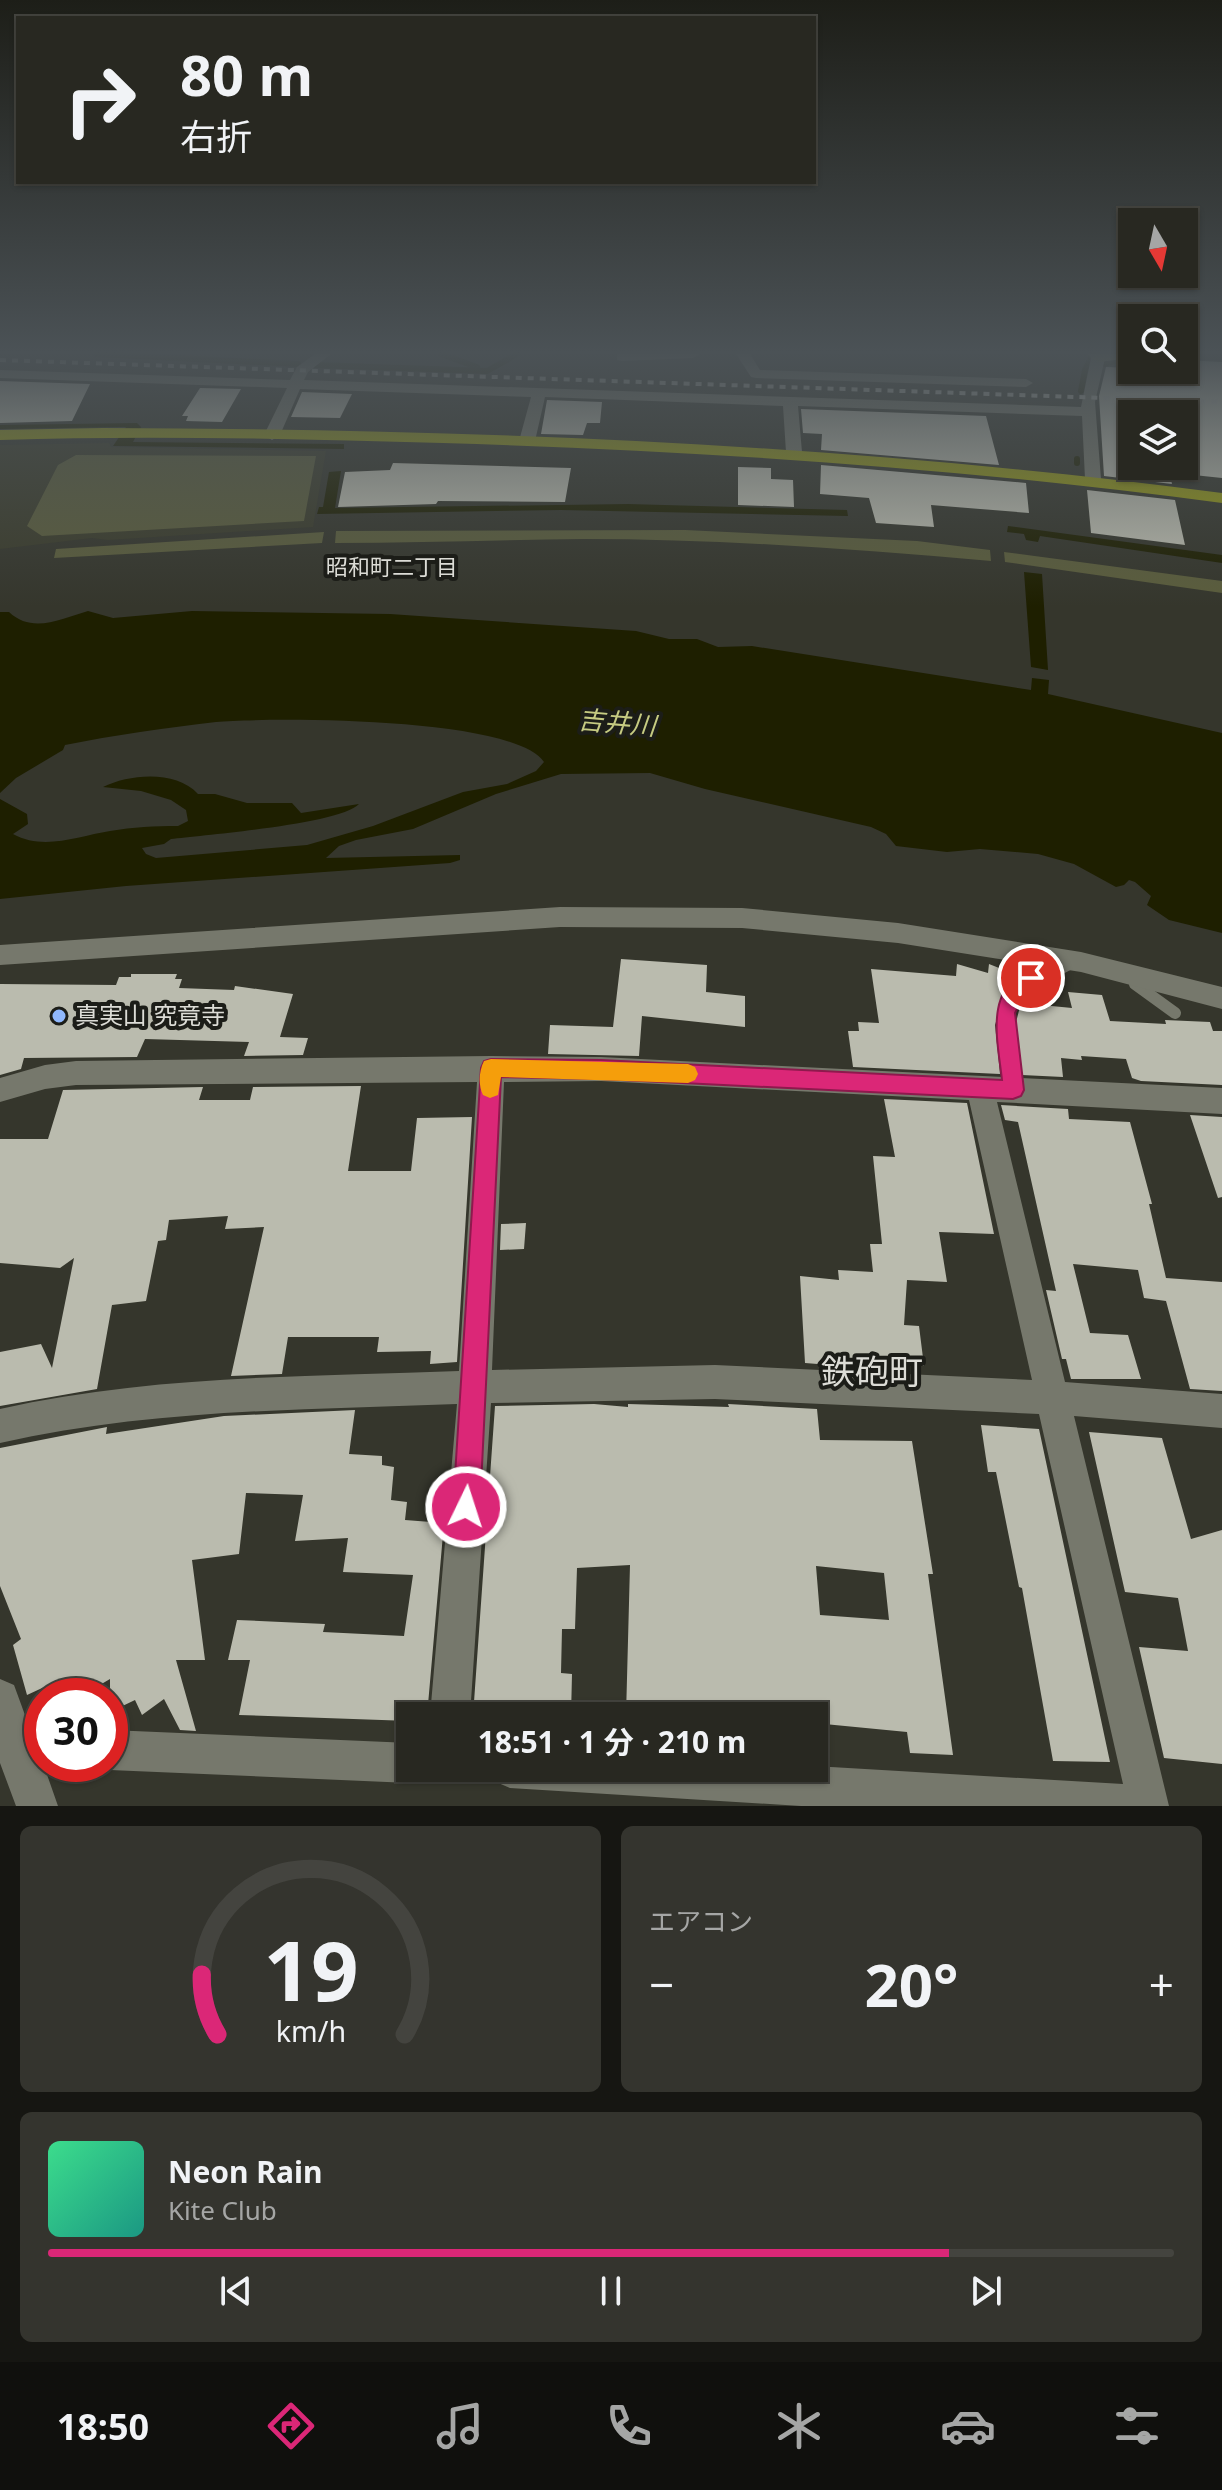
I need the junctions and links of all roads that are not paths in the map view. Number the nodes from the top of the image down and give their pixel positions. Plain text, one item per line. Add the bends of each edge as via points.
1 (411, 438) edge
2 (793, 438) edge
3 (1091, 438) edge
4 (527, 441) joint
5 (794, 452) junction
6 (1093, 479) junction
7 (1222, 498) edge
8 (0, 955) edge
9 (1072, 961) junction
10 (1132, 975) junction
11 (1222, 998) edge
12 (1175, 1013) dead end
13 (491, 1068) junction
14 (996, 1089) junction
15 (0, 1090) edge
16 (1222, 1101) edge
17 (475, 1387) junction
18 (1051, 1398) junction
19 (1222, 1411) edge
20 (0, 1426) edge
21 (0, 1699) edge
22 (451, 1702) edge
23 (20, 1746) edge
24 (128, 1751) edge
25 (396, 1762) edge
26 (742, 1782) edge
27 (37, 1806) edge
28 (1139, 1806) edge
29 (1148, 1806) edge

1 - 4 highway
2 - 5 street
3 - 6 street
4 - 5 highway
5 - 6 highway
6 - 7 highway
8 - 9 street via 621,916 742,918 898,933
9 - 10 street
9 - 14 lane via 1031,978 1009,1000
10 - 11 street
10 - 12 lane via 1135,984
13 - 14 street
13 - 15 street via 76,1073
13 - 17 street
14 - 16 street
14 - 18 street
17 - 18 street via 761,1383
17 - 20 street via 180,1397 47,1414
17 - 22 street
18 - 19 street
18 - 29 street
21 - 23 street
23 - 27 street
24 - 25 street
26 - 28 street

